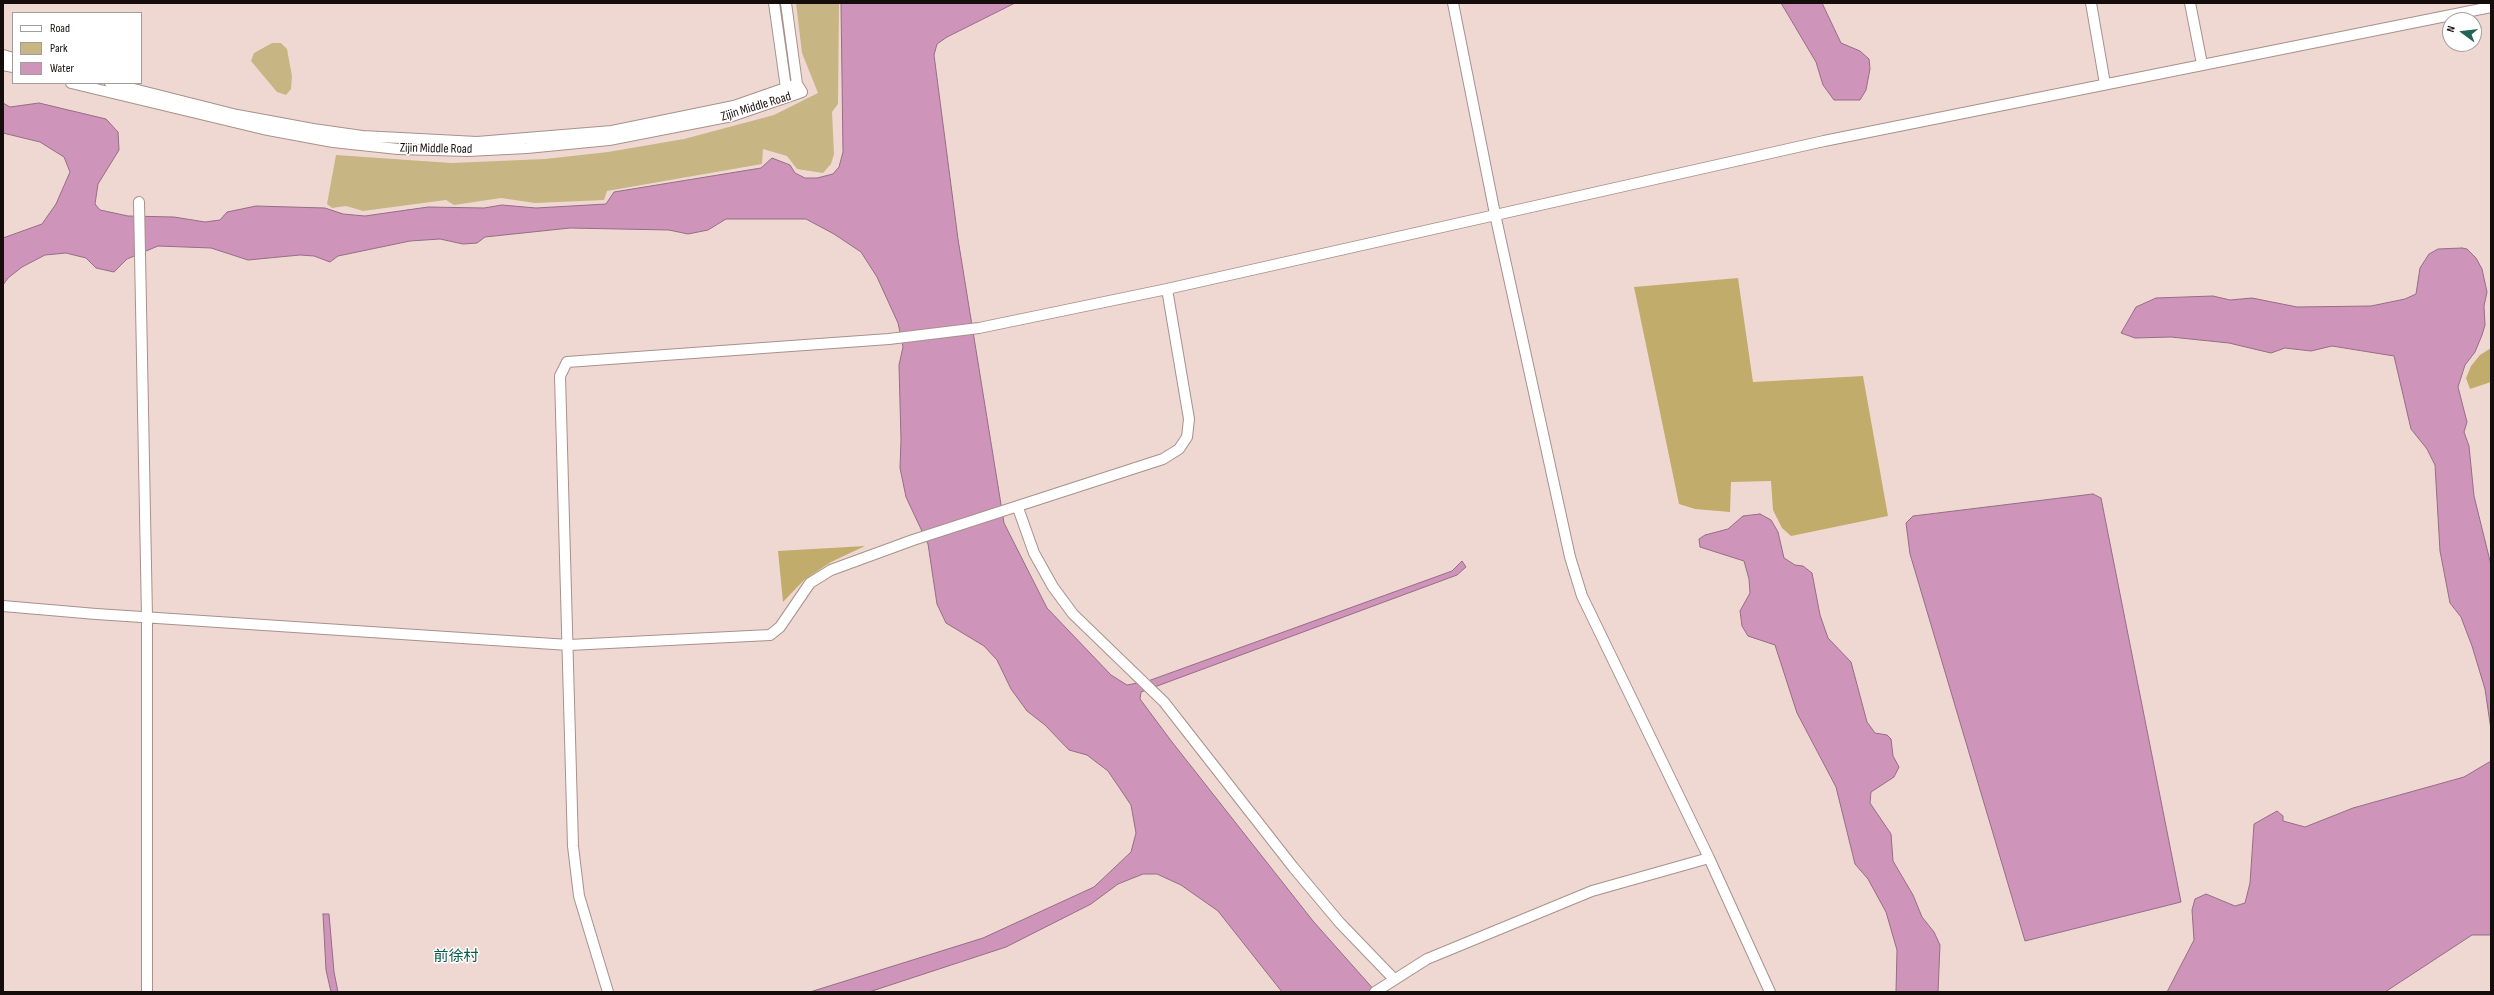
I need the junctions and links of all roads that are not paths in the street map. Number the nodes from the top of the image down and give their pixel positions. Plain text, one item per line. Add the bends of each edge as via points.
1 (774, 3) edge
2 (786, 3) edge
3 (1452, 3) edge
4 (2091, 3) edge
5 (2190, 3) edge
6 (2491, 7) edge
7 (2202, 64) junction
8 (75, 84) edge
9 (114, 84) edge
10 (2105, 84) junction
11 (788, 92) junction
12 (139, 202) dead end
13 (1494, 214) junction
14 (1167, 289) junction
15 (1017, 508) junction
16 (3, 606) edge
17 (147, 617) junction
18 (569, 645) junction
19 (1709, 858) junction
20 (1390, 981) junction
21 (147, 992) edge
22 (608, 992) edge
23 (1375, 992) edge
24 (1770, 992) edge

1 - 11 street
2 - 11 street, Zijin Middle Road via 800,88
3 - 13 street
4 - 10 street
5 - 7 street
6 - 7 street
7 - 10 street
8 - 11 street, Zijin Middle Road via 263,129 333,142 406,150 468,151 609,140 732,116
9 - 11 street, Zijin Middle Road via 238,115 313,129 362,136 477,142 612,131
10 - 13 street via 1817,143
12 - 17 street
13 - 14 street
13 - 19 street via 1560,520 1582,596
14 - 15 street via 1189,419 1187,437 1179,449 1163,459
14 - 18 street via 979,328 889,339 567,362 560,376
15 - 18 street via 913,540 831,570 810,582 780,627 770,635
15 - 20 street via 1034,553 1053,587 1073,614 1164,702 1293,867
16 - 17 street
17 - 18 street
17 - 21 street
18 - 22 street via 573,846 578,889
19 - 20 street via 1592,891 1427,960
19 - 24 street
20 - 23 street

